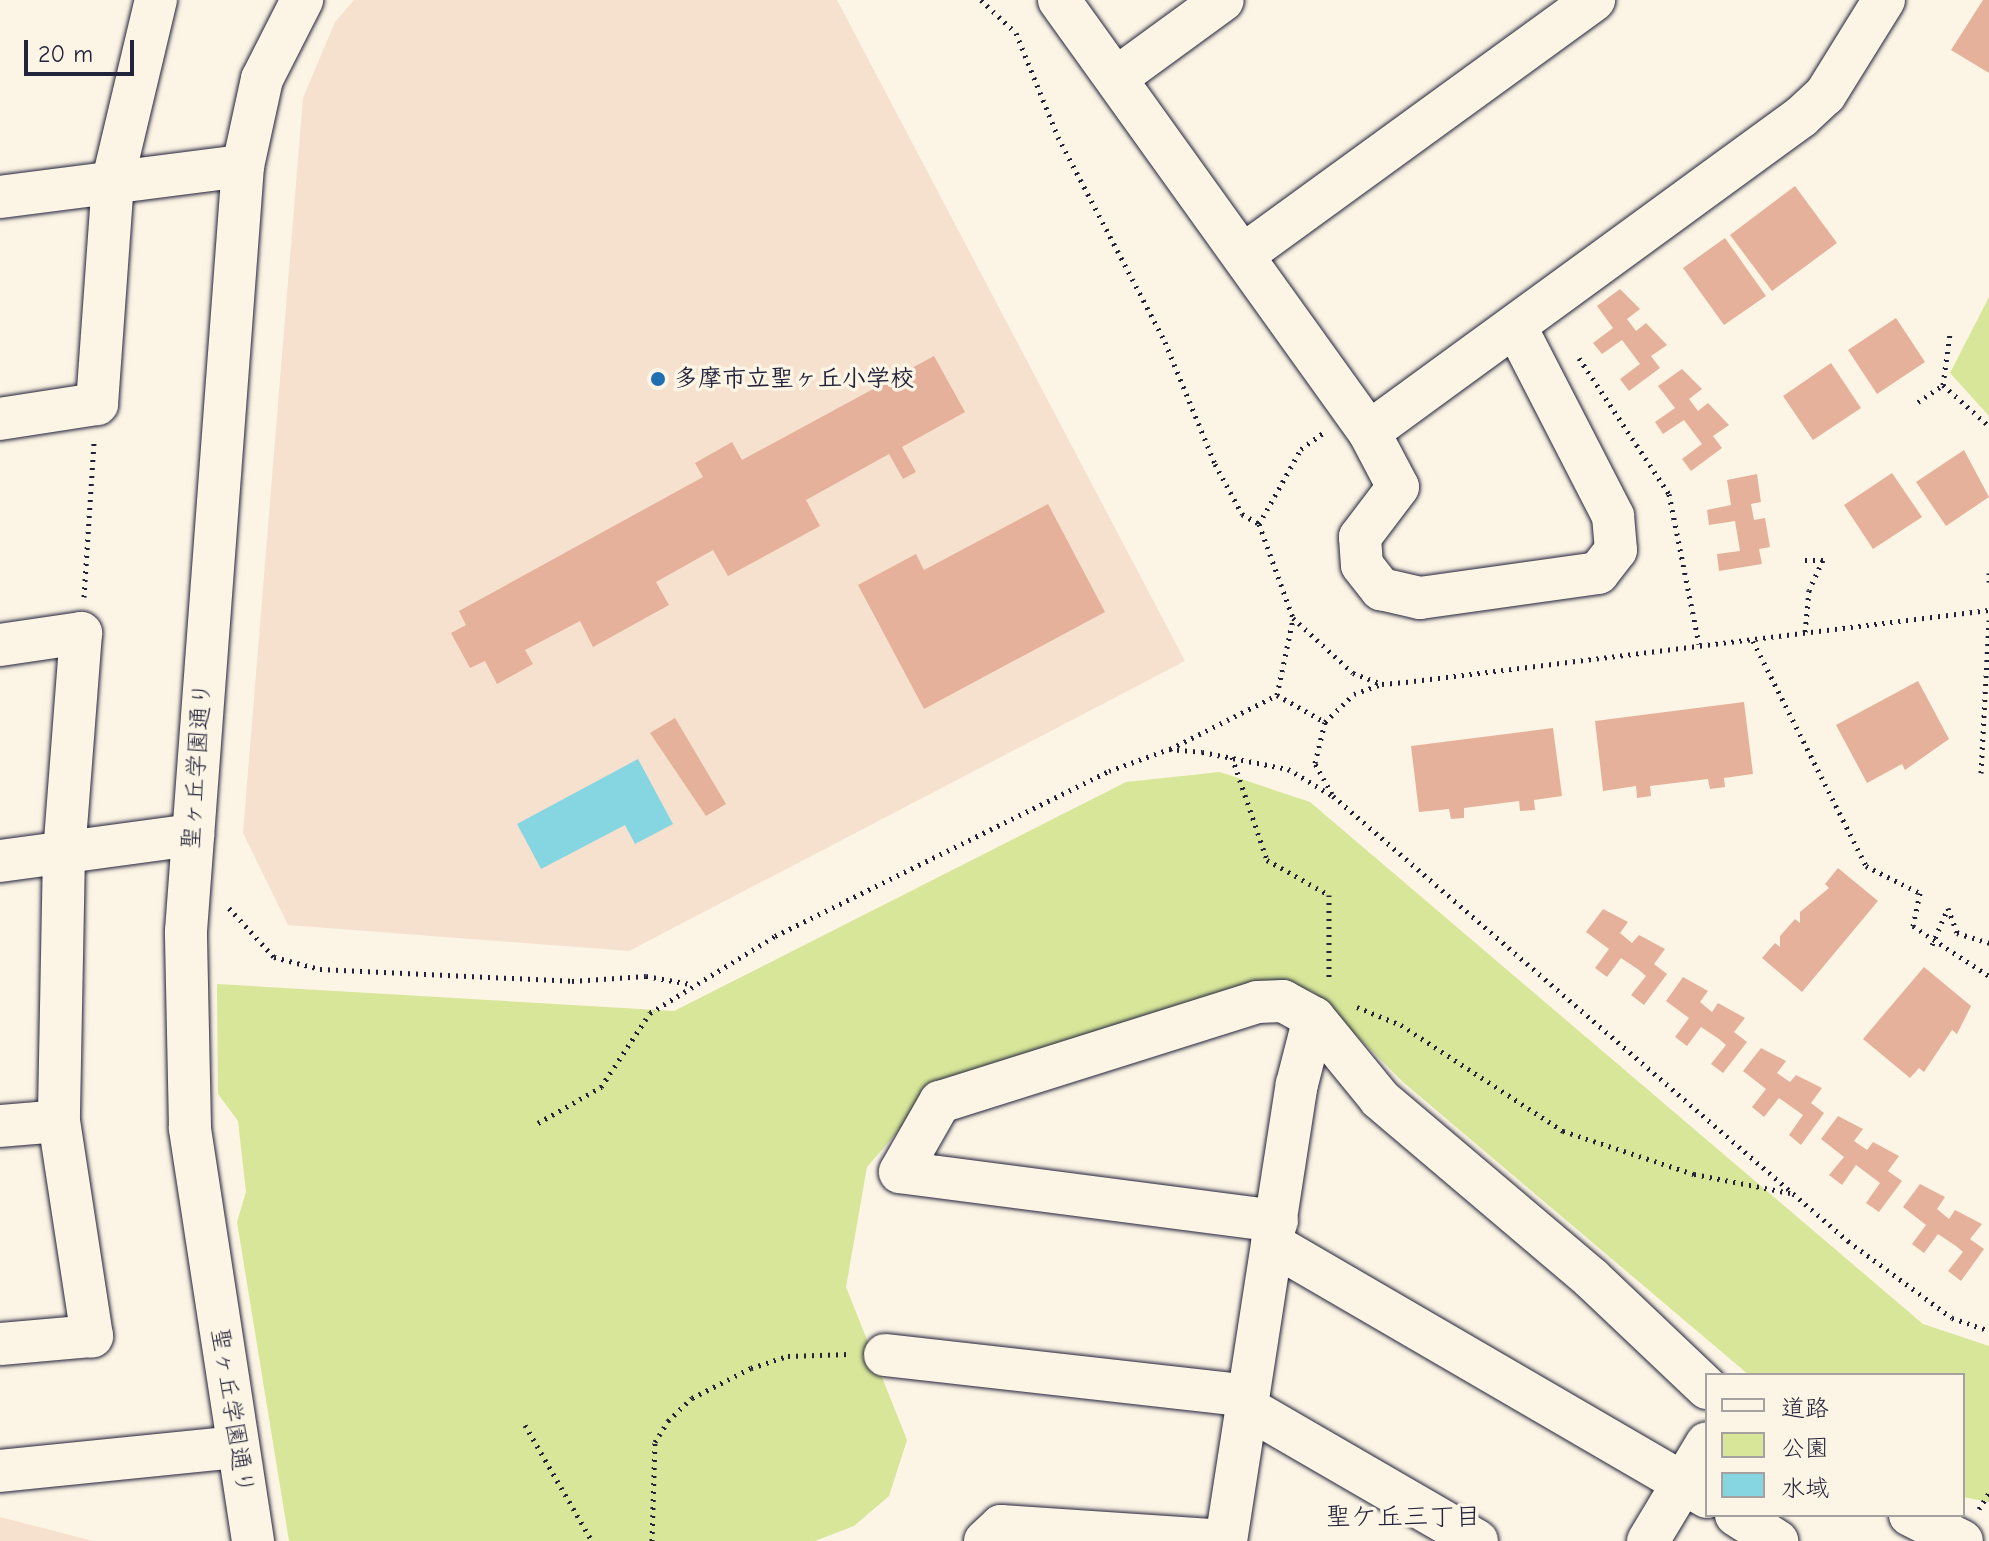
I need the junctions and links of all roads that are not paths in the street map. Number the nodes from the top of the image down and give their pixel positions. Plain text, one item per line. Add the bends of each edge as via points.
1 (156, 0) edge
2 (302, 0) edge
3 (1059, 0) edge
4 (1223, 0) edge
5 (1594, 0) edge
6 (1884, 0) edge
7 (1116, 78) junction
8 (243, 166) junction
9 (113, 180) junction
10 (0, 197) edge
11 (1243, 255) junction
12 (1530, 318) junction
13 (0, 419) edge
14 (1350, 430) junction
15 (0, 645) edge
16 (193, 835) junction
17 (64, 852) junction
18 (0, 861) edge
19 (1322, 1014) junction
20 (59, 1121) junction
21 (0, 1126) edge
22 (1275, 1233) junction
23 (0, 1344) edge
24 (885, 1355) road end
25 (1705, 1386) edge
26 (1247, 1401) junction
27 (237, 1447) junction
28 (1705, 1452) edge
29 (0, 1471) edge
30 (1696, 1490) edge
31 (1739, 1517) edge
32 (1914, 1517) edge
33 (253, 1541) edge
34 (985, 1541) edge
35 (1477, 1541) edge
36 (1648, 1541) edge
37 (1777, 1541) edge
38 (1962, 1541) edge

1 - 9 street
2 - 8 street, 聖ヶ丘学園通り via 262,79
3 - 7 street
4 - 7 street
5 - 11 street
6 - 12 street via 1825,95 1801,117
7 - 11 street
8 - 9 street
8 - 16 street, 聖ヶ丘学園通り
9 - 10 street
9 - 13 street via 97,404
11 - 14 street
12 - 14 street
12 - 14 street via 1613,516 1616,550 1598,573 1420,598 1381,589 1362,565 1360,537 1398,487
15 - 17 street via 81,633
16 - 17 street
16 - 27 street, 聖ヶ丘学園通り via 183,1033 190,1128
17 - 18 street
17 - 20 street
19 - 22 street
19 - 22 street via 1283,1001 1257,1002 940,1102 900,1172
19 - 25 street via 1380,1099 1591,1278
20 - 21 street
20 - 23 street via 92,1336
22 - 26 street
22 - 30 street
24 - 26 street
26 - 34 street via 1226,1541 1001,1526
26 - 35 street
27 - 29 street
27 - 33 street, 聖ヶ丘学園通り
28 - 30 street
30 - 36 street
31 - 37 street
32 - 38 street

